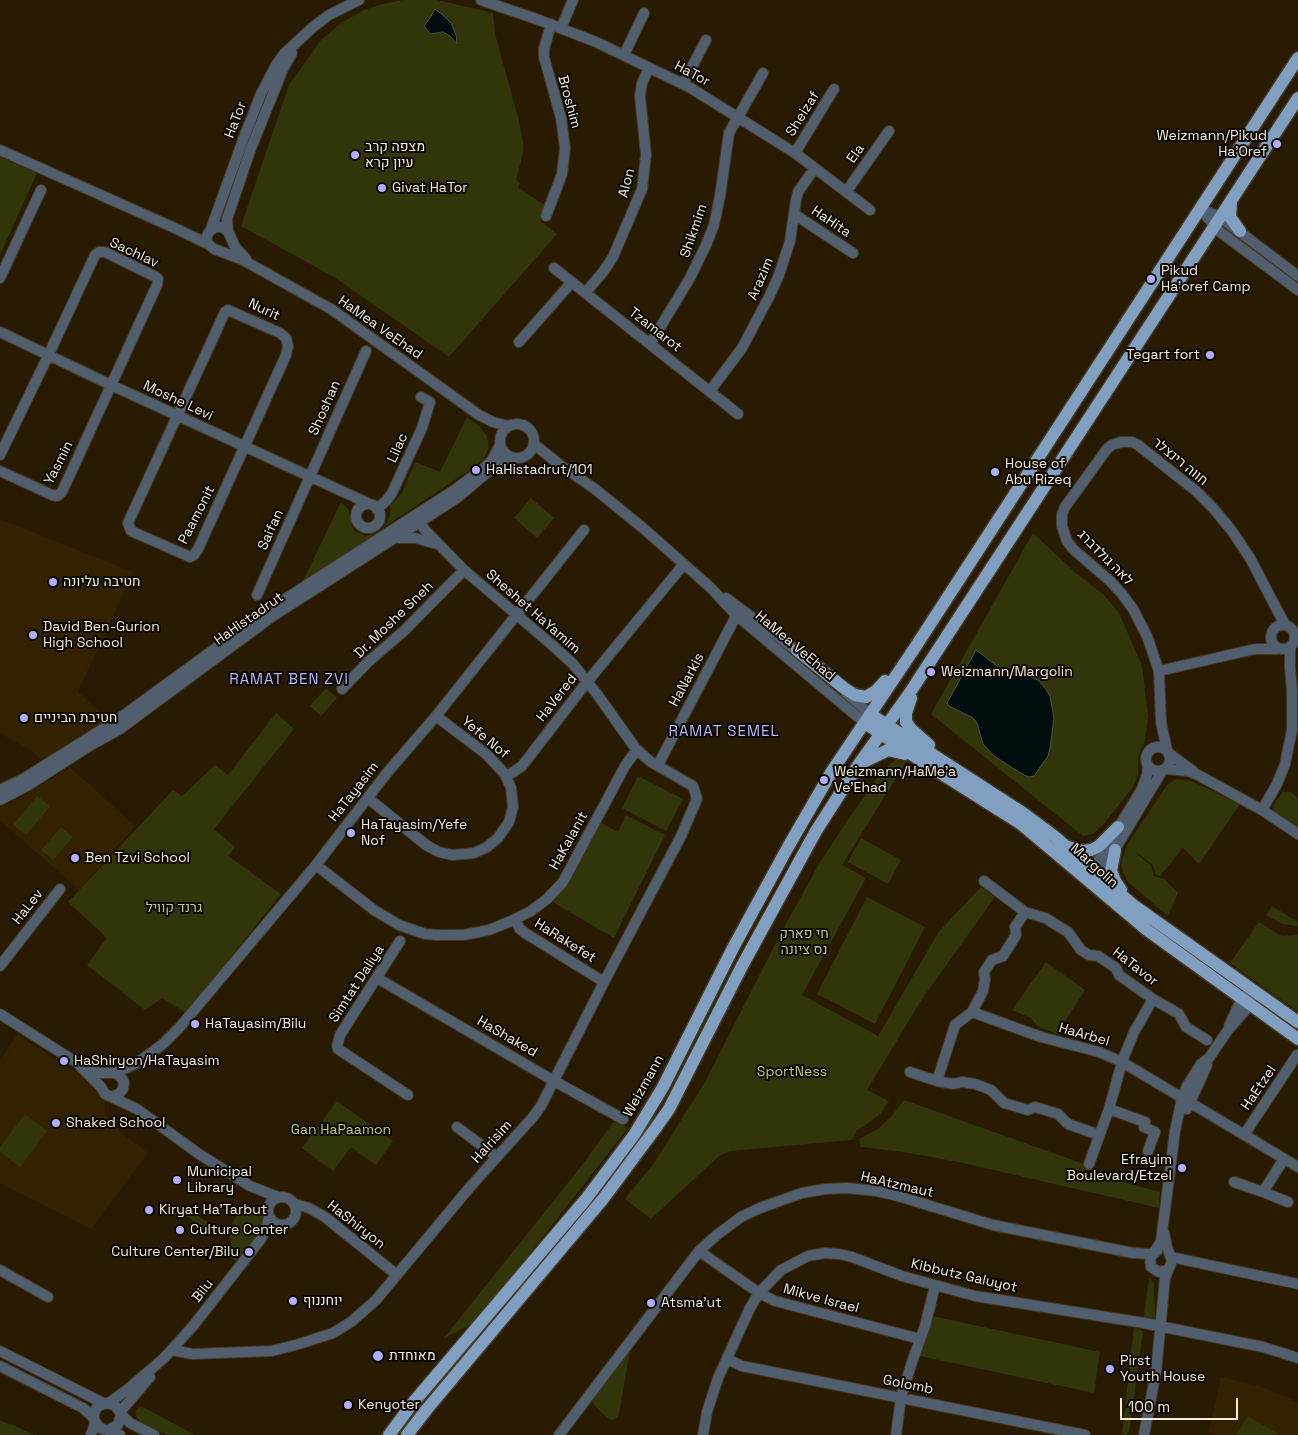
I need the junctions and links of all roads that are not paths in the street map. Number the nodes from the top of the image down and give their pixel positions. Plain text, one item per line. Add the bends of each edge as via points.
1 (359, 0) edge
2 (481, 0) edge
3 (573, 0) edge
4 (499, 3) edge
5 (644, 13) dead end
6 (556, 26) junction
7 (306, 32) junction
8 (706, 40) dead end
9 (624, 55) junction
10 (1298, 58) edge
11 (649, 68) junction
12 (763, 73) dead end
13 (683, 84) junction
14 (834, 89) dead end
15 (1298, 98) edge
16 (738, 116) junction
17 (889, 131) dead end
18 (0, 150) edge
19 (794, 153) junction
20 (814, 169) junction
21 (41, 190) dead end
22 (846, 192) junction
23 (1231, 200) junction
24 (1200, 209) junction
25 (870, 210) dead end
26 (794, 214) junction
27 (546, 216) dead end
28 (1217, 222) junction
29 (179, 230) junction
30 (210, 230) junction
31 (1240, 232) junction
32 (229, 234) junction
33 (208, 244) junction
34 (218, 250) junction
35 (853, 254) dead end
36 (554, 268) dead end
37 (261, 270) junction
38 (1298, 276) edge
39 (0, 278) edge
40 (572, 282) junction
41 (1298, 290) edge
42 (585, 293) junction
43 (0, 332) edge
44 (519, 342) dead end
45 (650, 344) junction
46 (366, 351) dead end
47 (48, 356) junction
48 (111, 385) junction
49 (710, 391) junction
50 (421, 398) dead end
51 (738, 414) dead end
52 (479, 415) junction
53 (177, 416) junction
54 (508, 426) junction
55 (500, 442) junction
56 (534, 444) junction
57 (245, 447) junction
58 (527, 454) junction
59 (0, 455) edge
60 (511, 456) junction
61 (552, 458) junction
62 (0, 472) edge
63 (309, 476) junction
64 (346, 494) junction
65 (375, 507) junction
66 (356, 516) junction
67 (418, 520) junction
68 (995, 526) junction
69 (1062, 526) joint
70 (584, 530) dead end
71 (397, 538) junction
72 (440, 546) junction
73 (684, 564) junction
74 (464, 570) junction
75 (257, 595) dead end
76 (737, 611) junction
77 (516, 614) junction
78 (1284, 630) edge
79 (1288, 646) edge
80 (1255, 649) junction
81 (796, 650) junction
82 (929, 663) junction
83 (1159, 671) junction
84 (587, 682) junction
85 (342, 689) dead end
86 (436, 716) junction
87 (868, 718) junction
88 (1161, 722) junction
89 (887, 732) junction
90 (1150, 750) junction
91 (639, 751) junction
92 (1168, 752) junction
93 (858, 764) junction
94 (926, 764) junction
95 (658, 766) junction
96 (1148, 766) junction
97 (1165, 770) junction
98 (1198, 775) junction
99 (506, 777) junction
100 (972, 779) junction
101 (0, 790) edge
102 (695, 790) joint
103 (368, 798) junction
104 (0, 800) edge
105 (1262, 810) junction
106 (1118, 826) junction
107 (1298, 834) edge
108 (1064, 846) junction
109 (1115, 850) junction
110 (316, 865) junction
111 (1092, 875) junction
112 (984, 881) dead end
113 (60, 889) dead end
114 (1130, 902) junction
115 (1025, 912) junction
116 (515, 920) junction
117 (400, 941) dead end
118 (0, 966) edge
119 (378, 978) junction
120 (604, 982) junction
121 (1253, 990) junction
122 (1153, 999) junction
123 (1246, 1002) junction
124 (972, 1012) junction
125 (0, 1014) edge
126 (0, 1018) edge
127 (13, 1022) junction
128 (1298, 1022) edge
129 (1298, 1039) edge
130 (1207, 1040) dead end
131 (1297, 1055) dead end
132 (1122, 1062) junction
133 (137, 1063) junction
134 (80, 1066) junction
135 (910, 1072) dead end
136 (111, 1073) junction
137 (554, 1081) junction
138 (938, 1081) junction
139 (124, 1086) junction
140 (101, 1087) junction
141 (408, 1094) dead end
142 (113, 1096) junction
143 (1186, 1100) junction
144 (138, 1109) junction
145 (1109, 1109) junction
146 (623, 1119) dead end
147 (457, 1127) dead end
148 (1099, 1135) junction
149 (1244, 1135) junction
150 (1148, 1151) dead end
151 (497, 1157) junction
152 (1284, 1159) junction
153 (1088, 1164) dead end
154 (1298, 1167) edge
155 (243, 1182) junction
156 (1234, 1182) dead end
157 (1263, 1192) junction
158 (278, 1198) junction
159 (1288, 1202) dead end
160 (295, 1204) junction
161 (268, 1214) junction
162 (295, 1217) junction
163 (325, 1217) junction
164 (1162, 1221) junction
165 (280, 1225) junction
166 (261, 1239) junction
167 (698, 1251) junction
168 (1153, 1253) junction
169 (1170, 1255) junction
170 (0, 1270) edge
171 (1168, 1270) junction
172 (1156, 1271) junction
173 (397, 1276) junction
174 (1298, 1284) edge
175 (935, 1286) junction
176 (759, 1293) junction
177 (48, 1297) dead end
178 (1162, 1310) junction
179 (1162, 1326) junction
180 (920, 1339) junction
181 (172, 1350) junction
182 (0, 1351) edge
183 (164, 1358) junction
184 (1298, 1358) edge
185 (727, 1359) junction
186 (0, 1366) edge
187 (901, 1397) junction
188 (106, 1403) junction
189 (120, 1413) junction
190 (94, 1420) junction
191 (104, 1432) edge
192 (92, 1435) edge
193 (120, 1435) edge
194 (154, 1435) edge
195 (389, 1435) edge
196 (407, 1435) edge
197 (559, 1435) edge
198 (702, 1435) edge
199 (896, 1435) edge
200 (1084, 1435) edge
201 (1144, 1435) edge

1 - 7 street, HaTor via 328,15
2 - 4 street, HaTor
3 - 6 street, Broshim
4 - 6 street, HaTor
5 - 9 street
6 - 9 street, HaTor
6 - 27 street, Broshim via 544,50 544,57 560,113 565,148 562,174
7 - 30 street, HaTor via 284,54 269,76
7 - 32 street, HaTor via 283,69 251,148 227,219
8 - 13 street
9 - 11 street, HaTor
10 - 24 main road
11 - 13 street, HaTor
11 - 42 street, Alon via 640,96 646,155 642,189 613,257
12 - 16 street, Shikmim
13 - 16 street, HaTor
14 - 19 street, Sheizaf
15 - 23 main road
16 - 19 street, HaTor
16 - 45 street, Shikmim via 727,140 711,234 690,278
17 - 22 street, Ela
18 - 29 street
19 - 20 street, HaTor
20 - 22 street, HaTor
20 - 26 street, Arazim via 798,192
21 - 39 street
22 - 25 street, HaTor
23 - 28 main road
23 - 31 main road via 1230,217
24 - 28 street
24 - 68 main road
26 - 35 street, HaHita
26 - 49 street, Arazim via 785,259 769,296 742,348
28 - 31 street
28 - 41 street
28 - 82 main road
29 - 30 street via 190,233
29 - 33 street
30 - 32 street via 218,227
30 - 33 street via 206,238
31 - 38 street
32 - 34 street via 227,246
32 - 37 street, HaMea VeEhad via 242,255
33 - 34 street
34 - 37 street, HaMea VeEhad
36 - 40 street, Tzamarot
37 - 52 street, HaMea VeEhad via 331,309
40 - 42 street, Tzamarot
40 - 44 street
42 - 45 street, Tzamarot
43 - 47 street, Moshe Levi
45 - 49 street, Tzamarot
46 - 63 street, Shoshan
47 - 48 street, Moshe Levi
47 - 48 street, Sachlav via 95,255 106,252 156,277 158,282
47 - 59 street
48 - 53 street, Moshe Levi
48 - 62 street, Yasmin via 59,495 52,495
49 - 51 street, Tzamarot
50 - 65 street, Lilac via 430,402 422,428 392,493
52 - 54 street, HaMea VeEhad
52 - 55 street, HaMea VeEhad
53 - 57 street, Moshe Levi
53 - 57 street, Nurit via 225,312 233,311 280,333 288,346
53 - 57 street, Paamonit via 128,523 131,531 190,557 194,555
54 - 55 street
54 - 56 street via 517,423 525,426 532,433
55 - 60 street via 503,450
55 - 67 street, HaHistadrut via 492,460 479,473
56 - 58 street
56 - 61 street, HaMea VeEhad
57 - 63 street, Moshe Levi
58 - 60 street via 516,458
58 - 61 street, HaMea VeEhad
60 - 67 street, HaHistadrut via 457,498
61 - 73 street, HaMea VeEhad via 595,489
63 - 64 street, Moshe Levi
63 - 75 street, Saifan
64 - 65 street, Moshe Levi
64 - 66 street via 356,508
65 - 66 street via 364,505
65 - 66 street via 380,517 374,526 364,527
67 - 71 street, HaHistadrut
67 - 72 street, Sheshet HaYamim
67 - 101 street, HaHistadrut via 268,610 126,714
68 - 81 main road via 876,691 866,697 855,694
68 - 87 main road, Weizmann
69 - 78 street, חווה רינצלר via 1065,506 1103,453 1116,443 1132,442 1178,475 1213,508 1250,558
69 - 83 street, לאה גולדברג via 1073,549 1110,581 1133,609
70 - 77 street, HaTayasim
71 - 72 street via 418,538
71 - 104 street, HaHistadrut via 273,616 120,729
72 - 74 street, Sheshet HaYamim
73 - 76 street, HaMea VeEhad
73 - 84 street, HaVered
74 - 77 street, Sheshet HaYamim
74 - 85 street, Dr. Moshe Sneh
76 - 81 street, HaMea VeEhad
76 - 87 street, HaMea VeEhad
76 - 95 street, HaNarkis
77 - 84 street, Sheshet HaYamim via 565,657
77 - 86 street, HaTayasim
78 - 79 street via 1295,636
78 - 79 street, חווה רינצלר via 1272,644
78 - 80 street
79 - 80 street
79 - 105 street via 1292,730 1285,764
80 - 83 street
81 - 87 street, HaMea VeEhad
82 - 89 main road
82 - 100 main road via 907,709 906,722 910,729
83 - 88 street, לאה גולדברג
84 - 91 street, Sheshet HaYamim
84 - 99 street, HaVered via 522,766
86 - 99 street, Yefe Nof via 486,754
86 - 103 street, HaTayasim
87 - 89 main road, Margolin
87 - 195 main road, Weizmann via 802,822 634,1135 586,1199
88 - 90 street, לאה גולדברג
88 - 92 street, לאה גולדברג
89 - 93 main road
89 - 94 main road, Margolin
89 - 100 main road, Margolin
90 - 92 street via 1159,747
90 - 96 street via 1146,759
91 - 95 street, Sheshet HaYamim
91 - 116 street, HaKalanit via 625,766 563,882 540,905
92 - 97 street via 1170,763
92 - 98 street
93 - 94 main road via 888,750
93 - 196 main road via 800,857 660,1122 603,1199
94 - 111 main road, Margolin
95 - 102 street, Sheshet HaYamim
96 - 97 street via 1153,770
96 - 106 street via 1145,783
97 - 98 street
97 - 109 street
98 - 105 street
99 - 103 street, Yefe Nof via 513,807 505,829 487,847 467,854 446,854 426,846
100 - 108 main road, Margolin via 1023,813
102 - 120 street, HaIrisim via 697,799 681,836
103 - 110 street, HaTayasim
105 - 107 street
106 - 108 main road via 1099,846 1089,851
106 - 111 street
108 - 111 main road, Margolin
109 - 111 street
109 - 114 main road via 1113,876
110 - 116 street, HaKalanit via 378,914 412,930 437,935 464,935 490,930
110 - 133 street, HaTayasim via 179,1028
111 - 114 main road, Margolin
111 - 123 main road, Margolin via 1147,930
112 - 115 street, HaTavor
113 - 118 street, HaLev
114 - 121 main road, Margolin
115 - 122 street, HaTavor via 1044,918 1068,932 1081,950 1116,968 1118,975
115 - 124 street via 1015,927 1016,935 1004,956 992,960 984,972 983,991
116 - 120 street, HaRakefet via 525,933
117 - 119 street, Simtat Daliya
119 - 137 street, HaShaked
119 - 141 street, Simtat Daliya via 340,1035 337,1046
120 - 137 street, HaIrisim
121 - 123 street
121 - 128 main road, Margolin
122 - 130 street, HaTavor via 1179,1014 1186,1027
122 - 132 street, HaTavor
123 - 129 main road, Margolin
123 - 143 street via 1191,1079
124 - 132 street, HaArbel
124 - 138 street via 955,1025
125 - 127 street
126 - 127 street
127 - 134 street
131 - 149 street, HaEtzel
132 - 143 street, HaArbel
132 - 145 street, HaTavor
133 - 136 street, HaTayasim
133 - 139 street, HaTayasim
134 - 136 street via 93,1072
134 - 140 street
135 - 138 street
136 - 139 street via 120,1076
136 - 140 street via 102,1079
137 - 146 street, HaShaked
137 - 151 street, HaIrisim via 533,1117
138 - 148 street via 975,1084 991,1090 1004,1103 1058,1114 1068,1124
139 - 142 street via 119,1094
139 - 144 street via 124,1094
140 - 142 street via 105,1094
142 - 144 street
143 - 149 street
143 - 164 street via 1175,1131
144 - 155 street
145 - 148 street, HaTavor
145 - 150 street via 1145,1122 1144,1127 1155,1132
147 - 151 street
148 - 153 street, HaTavor
149 - 152 street
151 - 173 street, HaIrisim
152 - 154 street
152 - 157 street
155 - 158 street
155 - 161 street via 259,1198
156 - 157 street
157 - 159 street
158 - 160 street via 288,1198
158 - 161 street via 269,1204
160 - 162 street
160 - 163 street, HaShiryon
161 - 165 street via 273,1222
161 - 166 street, Bilu
162 - 163 street via 311,1213
162 - 165 street via 288,1224
163 - 173 street, HaShiryon
164 - 168 street via 1161,1241
164 - 169 street
165 - 166 street, Bilu
166 - 181 street, Bilu
167 - 168 street, HaAtzmaut via 741,1217 760,1208 802,1192 848,1188 898,1196 993,1225 1133,1253
167 - 176 street, Mikve Israel
167 - 197 street, HaAtzmaut
168 - 169 street via 1162,1250
168 - 172 street via 1150,1264
169 - 171 street via 1172,1264
169 - 174 street
170 - 177 street
171 - 172 street
171 - 178 street
172 - 178 street
173 - 181 street, HaIrisim via 351,1322 315,1340 255,1353 192,1354
175 - 176 street, Kibbutz Galuyot via 852,1257 825,1254 808,1256 781,1270
175 - 179 street, Kibbutz Galuyot via 975,1296
175 - 180 street
176 - 180 street, Mikve Israel via 791,1307
176 - 185 street, Kibbutz Galuyot
178 - 179 street
179 - 184 street, Kibbutz Galuyot via 1263,1347
179 - 201 street
180 - 187 street
181 - 183 street, Bilu
182 - 188 street
183 - 188 street, Bilu
183 - 189 street, Bilu
185 - 187 street, Golomb via 742,1366
185 - 198 street, Kibbutz Galuyot via 711,1396
186 - 190 street via 83,1408
187 - 199 street
187 - 200 street, Golomb
188 - 189 street via 115,1405
188 - 190 street via 95,1410
189 - 191 street via 118,1425
189 - 194 street via 130,1423
190 - 191 street
190 - 192 street
191 - 193 street

